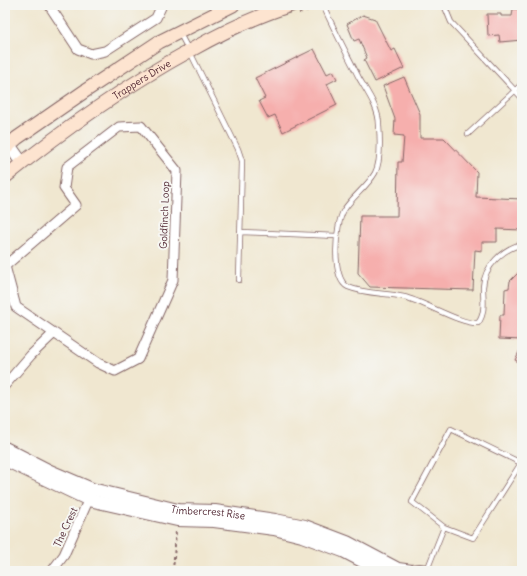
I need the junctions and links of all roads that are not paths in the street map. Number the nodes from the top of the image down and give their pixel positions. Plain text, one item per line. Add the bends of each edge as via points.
1 (49, 5) edge
2 (162, 5) edge
3 (233, 5) edge
4 (321, 5) edge
5 (444, 5) edge
6 (287, 7) edge
7 (179, 32) junction
8 (189, 51) junction
9 (522, 84) edge
10 (515, 91) junction
11 (522, 98) edge
12 (468, 134) dead end
13 (7, 144) edge
14 (22, 164) junction
15 (7, 172) edge
16 (240, 232) junction
17 (337, 236) junction
18 (522, 244) edge
19 (239, 280) dead end
20 (54, 333) junction
21 (5, 385) edge
22 (5, 448) edge
23 (5, 460) edge
24 (91, 494) junction
25 (444, 527) junction
26 (52, 571) edge
27 (381, 571) edge
28 (412, 571) edge
29 (426, 571) edge

1 - 2 street via 78,49 91,54 105,51 156,18
3 - 7 main road
4 - 17 lane via 373,103 379,124 378,162 375,172 344,210 339,219
5 - 10 lane via 451,22
6 - 8 main road, Trappers Drive via 247,21
7 - 8 lane
7 - 13 main road via 159,42
8 - 14 main road, Trappers Drive via 95,110
8 - 16 lane via 242,161
9 - 10 lane
10 - 11 lane
10 - 12 lane
13 - 14 street
14 - 15 main road, Trappers Drive
16 - 17 lane
16 - 19 lane
17 - 18 lane via 338,271 341,281 347,286 367,292 413,299 475,324 481,320 486,272 493,262
20 - 20 street, Goldfinch Loop via 98,363 116,371 138,359 173,280 177,171 141,126 119,127 67,167 64,188 76,205 6,266 16,307
20 - 21 street via 30,355
22 - 24 street, Timbercrest Rise
23 - 24 street, Timbercrest Rise
24 - 26 street, The Crest via 64,555
24 - 27 street, Timbercrest Rise via 177,520 214,521 274,529 302,536 343,551
24 - 28 street, Timbercrest Rise via 178,510 215,511 304,526 347,542 398,569
25 - 25 lane via 473,538 521,463 451,429 412,502
25 - 29 lane
28 - 29 street, Timbercrest Rise

